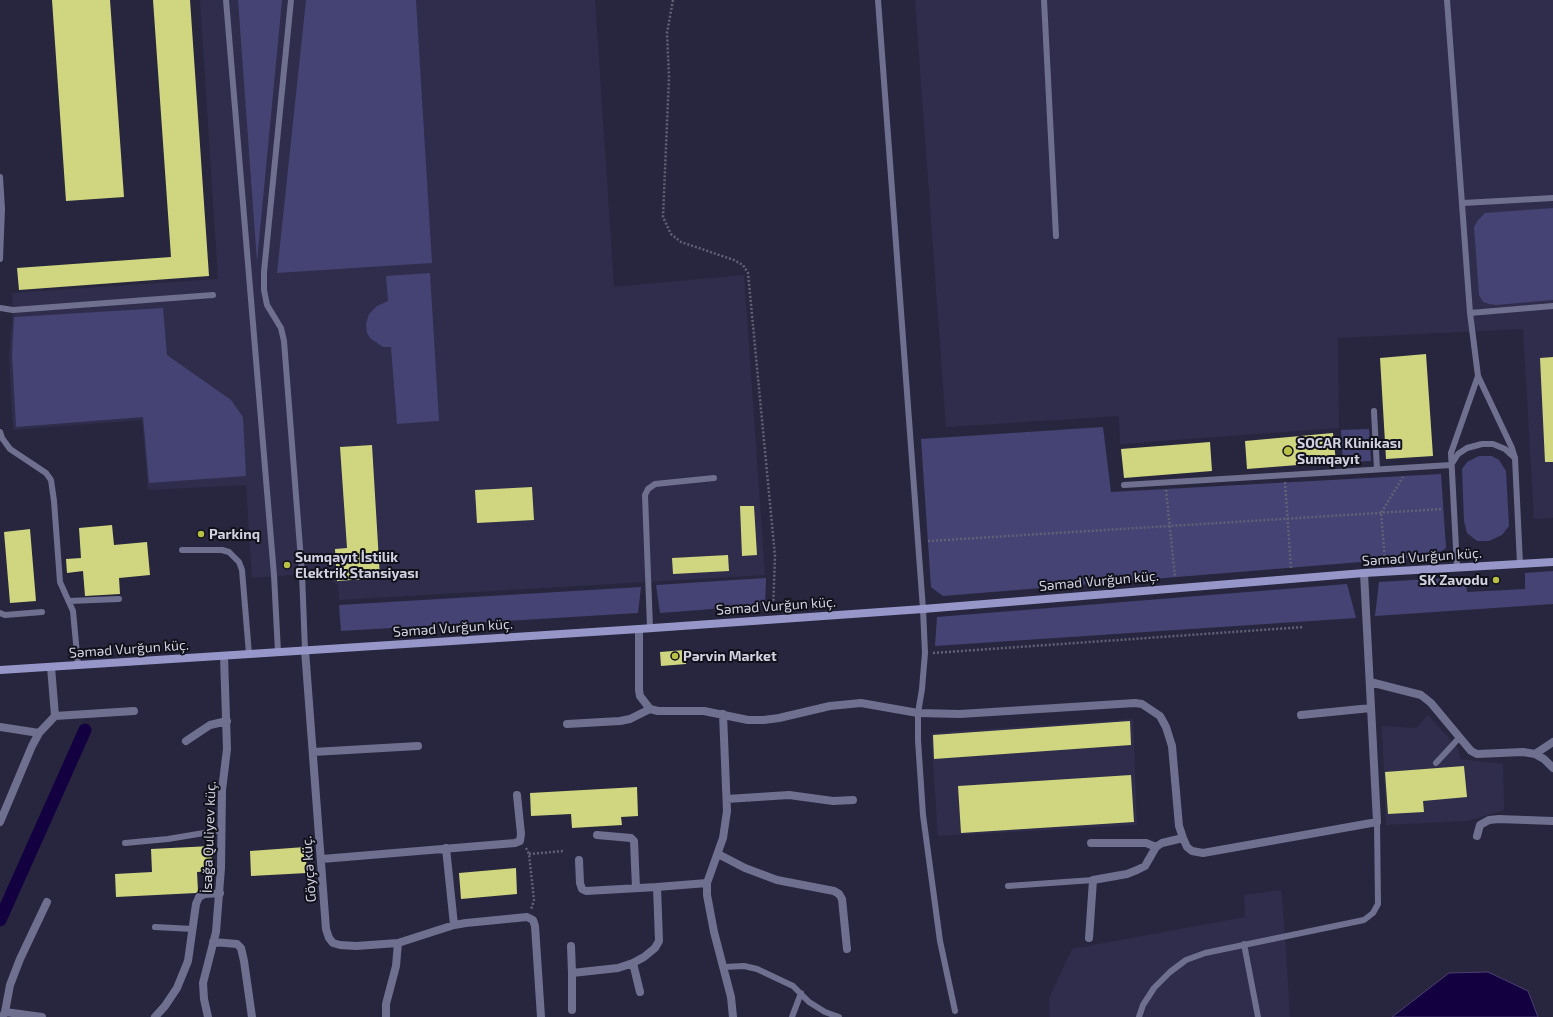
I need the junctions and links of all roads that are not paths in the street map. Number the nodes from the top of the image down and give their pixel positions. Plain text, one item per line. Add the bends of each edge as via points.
1 (226, 0) edge
2 (291, 0) edge
3 (878, 0) edge
4 (1044, 0) edge
5 (1447, 0) edge
6 (0, 177) edge
7 (1553, 198) edge
8 (1463, 203) junction
9 (1056, 236) dead end
10 (0, 259) edge
11 (213, 295) dead end
12 (1553, 306) edge
13 (0, 308) edge
14 (1470, 313) junction
15 (1478, 376) junction
16 (1374, 411) dead end
17 (0, 432) edge
18 (1514, 458) junction
19 (1451, 465) junction
20 (1377, 469) junction
21 (714, 478) dead end
22 (1124, 485) dead end
23 (182, 550) dead end
24 (1553, 562) edge
25 (1520, 564) junction
26 (1457, 567) junction
27 (1364, 573) junction
28 (119, 599) dead end
29 (69, 601) junction
30 (923, 609) junction
31 (42, 612) dead end
32 (0, 613) edge
33 (650, 628) junction
34 (639, 629) junction
35 (305, 650) junction
36 (278, 652) junction
37 (249, 654) junction
38 (224, 656) junction
39 (78, 665) junction
40 (51, 667) junction
41 (0, 670) edge
42 (1370, 682) junction
43 (1371, 708) junction
44 (650, 709) junction
45 (134, 711) dead end
46 (918, 713) junction
47 (722, 714) junction
48 (1301, 715) dead end
49 (55, 716) junction
50 (227, 721) junction
51 (567, 724) dead end
52 (0, 727) edge
53 (40, 733) junction
54 (1459, 738) junction
55 (186, 741) dead end
56 (1553, 742) edge
57 (418, 746) dead end
58 (313, 752) junction
59 (1535, 754) junction
60 (1436, 763) dead end
61 (1553, 768) edge
62 (517, 795) dead end
63 (727, 799) junction
64 (853, 800) dead end
65 (1553, 821) edge
66 (0, 822) edge
67 (1377, 822) junction
68 (222, 830) junction
69 (597, 835) dead end
70 (1477, 836) dead end
71 (1183, 838) junction
72 (125, 843) dead end
73 (1091, 843) dead end
74 (1156, 847) junction
75 (446, 848) junction
76 (718, 854) junction
77 (322, 858) junction
78 (579, 860) dead end
79 (1093, 880) junction
80 (707, 883) junction
81 (1008, 886) dead end
82 (657, 887) junction
83 (636, 888) junction
84 (220, 893) junction
85 (47, 902) dead end
86 (454, 925) junction
87 (154, 927) dead end
88 (193, 929) junction
89 (1089, 938) dead end
90 (213, 942) junction
91 (398, 943) junction
92 (1244, 944) junction
93 (571, 946) dead end
94 (847, 949) dead end
95 (633, 963) junction
96 (724, 968) junction
97 (572, 972) junction
98 (640, 992) dead end
99 (801, 993) junction
100 (572, 1010) dead end
101 (955, 1011) dead end
102 (4, 1015) edge
103 (42, 1017) edge
104 (155, 1017) edge
105 (208, 1017) edge
106 (252, 1017) edge
107 (386, 1017) edge
108 (541, 1017) edge
109 (733, 1017) edge
110 (792, 1017) edge
111 (839, 1017) edge
112 (1139, 1017) edge
113 (1258, 1017) edge

1 - 36 lane via 274,575
2 - 35 lane via 264,290 267,304 281,328 284,341 302,573
3 - 30 lane
4 - 9 lane
5 - 8 lane
6 - 10 lane
7 - 8 lane
8 - 14 lane
11 - 13 lane via 13,310
12 - 14 lane
14 - 15 lane
15 - 18 lane via 1512,448
15 - 19 lane via 1454,444
16 - 20 lane
17 - 29 lane via 10,449 46,473 50,480 53,488 60,582
18 - 19 lane via 1505,449 1493,444 1482,444 1467,448 1458,454
18 - 25 lane
19 - 20 lane
19 - 26 lane
20 - 22 lane
21 - 33 lane via 655,484 645,494
23 - 37 lane via 222,550 229,552 239,562 242,570
24 - 25 main road, Səməd Vurğun küç.
25 - 26 main road, Səməd Vurğun küç.
26 - 27 main road, Səməd Vurğun küç.
27 - 30 main road, Səməd Vurğun küç.
27 - 42 street
28 - 29 lane
29 - 39 lane via 74,620
30 - 33 main road, Səməd Vurğun küç.
30 - 46 lane via 924,653
31 - 32 lane via 5,615
33 - 34 main road, Səməd Vurğun küç.
34 - 35 main road, Səməd Vurğun küç.
34 - 44 street via 638,690
35 - 36 main road, Səməd Vurğun küç.
35 - 58 street, Göyçə küç.
36 - 37 main road, Səməd Vurğun küç.
37 - 38 main road, Səməd Vurğun küç.
38 - 39 main road, Səməd Vurğun küç.
38 - 50 street, İsağa Quliyev küç.
39 - 40 main road, Səməd Vurğun küç.
40 - 41 main road, Səməd Vurğun küç.
40 - 49 street
42 - 43 street
42 - 54 street via 1421,695 1431,703
43 - 48 street
43 - 67 street
44 - 47 street
44 - 51 street via 620,721
45 - 49 street
46 - 47 street via 860,703 830,706 764,720 748,720
46 - 71 street via 960,714 1142,704 1160,716 1172,746 1179,826
46 - 101 lane via 923,815 940,941
47 - 63 street
49 - 53 street
50 - 55 street via 210,725
50 - 68 street, İsağa Quliyev küç.
52 - 53 street
53 - 66 street
54 - 59 street via 1466,748 1477,754
54 - 60 lane
56 - 59 street
57 - 58 street
58 - 77 street, Göyçə küç.
59 - 61 street
62 - 75 street via 520,841
63 - 64 street via 789,795 833,801
63 - 76 street via 723,838
65 - 70 street via 1489,820 1480,825
67 - 71 street via 1203,853 1186,847
67 - 92 lane via 1378,904 1373,913 1364,920
68 - 72 lane
68 - 84 street, İsağa Quliyev küç.
69 - 83 street via 631,838 634,841
71 - 74 street
73 - 74 street via 1146,843
74 - 79 street via 1145,866 1127,874
75 - 77 street
75 - 86 street
76 - 80 street
76 - 94 street via 777,880 839,894 842,900
77 - 91 street, Göyçə küç. via 326,929 333,943 356,946
78 - 83 street via 580,883 586,891
79 - 81 lane
79 - 89 street
80 - 82 street
80 - 96 street via 710,912
82 - 83 street
82 - 95 street via 658,941 655,948
84 - 88 street via 199,897
84 - 90 street, İsağa Quliyev küç.
85 - 102 street via 20,958 10,985
86 - 91 street
86 - 108 street via 527,917 533,920
87 - 88 lane
88 - 104 street via 186,968 165,1006
90 - 105 street, İsağa Quliyev küç. via 203,983
90 - 106 street via 237,944 241,948
91 - 107 street via 396,966 386,1004
92 - 112 lane via 1186,960 1154,988
92 - 113 lane
93 - 97 street
95 - 97 street via 618,968
95 - 98 street
96 - 99 lane via 744,966 757,969 793,986
96 - 109 street
97 - 100 street
99 - 110 lane
99 - 111 lane via 809,1002
102 - 103 street

